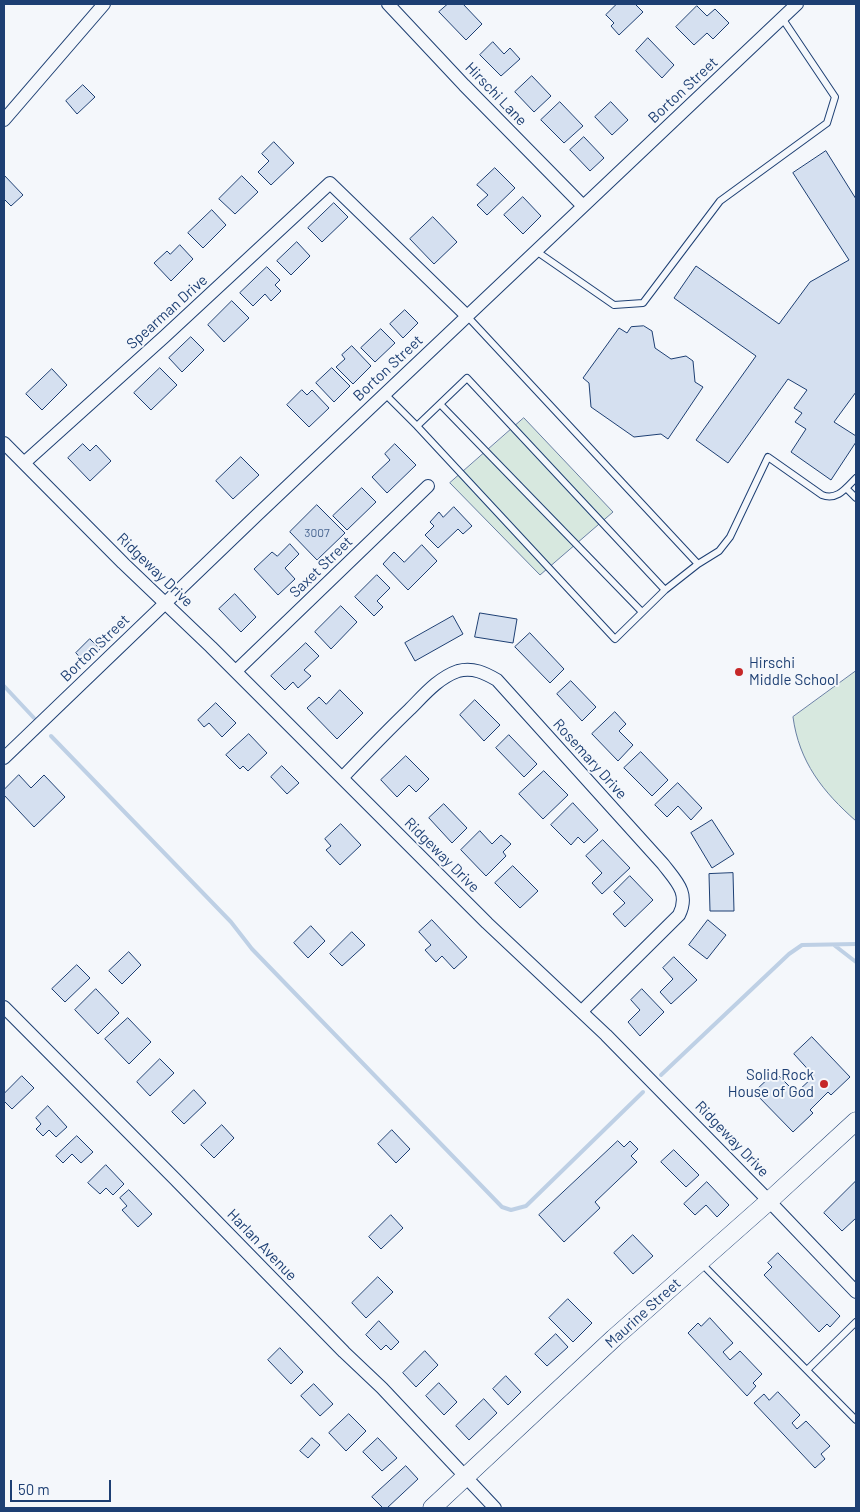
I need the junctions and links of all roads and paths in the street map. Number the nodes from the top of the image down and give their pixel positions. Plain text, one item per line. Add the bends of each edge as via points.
1 (104, 4) edge
2 (388, 4) edge
3 (797, 4) edge
4 (782, 18) junction
5 (4, 120) edge
6 (583, 206) junction
7 (536, 251) junction
8 (467, 316) junction
9 (385, 394) junction
10 (440, 404) junction
11 (417, 426) junction
12 (4, 443) edge
13 (24, 463) junction
14 (856, 478) edge
15 (428, 486) dead end
16 (846, 488) junction
17 (856, 498) edge
18 (698, 564) junction
19 (665, 590) junction
20 (165, 603) junction
21 (642, 612) junction
22 (236, 671) junction
23 (4, 758) edge
24 (342, 778) junction
25 (4, 1007) edge
26 (582, 1012) junction
27 (856, 1121) edge
28 (770, 1201) junction
29 (700, 1262) junction
30 (856, 1292) edge
31 (856, 1322) edge
32 (807, 1370) junction
33 (856, 1420) edge
34 (466, 1478) junction
35 (432, 1508) edge
36 (495, 1508) edge

1 - 5 street
2 - 6 street, Hirschi Lane
3 - 4 street, Borton Street
4 - 6 street, Borton Street
4 - 7 lane via 835,98 827,123 720,201 643,303 614,305
6 - 7 street, Borton Street
7 - 8 street, Borton Street
8 - 9 street, Borton Street
8 - 13 street, Spearman Drive via 330,183
8 - 18 lane
9 - 11 lane
9 - 20 street, Borton Street
10 - 11 lane
10 - 19 lane via 467,378
10 - 21 lane
11 - 21 lane via 615,639
12 - 13 street, Ridgeway Drive
13 - 20 street, Ridgeway Drive
14 - 16 lane
15 - 22 street, Saxet Street
16 - 17 lane
16 - 18 lane via 836,496 822,495 768,457 730,537 719,551
18 - 19 lane
19 - 21 lane
20 - 22 street, Ridgeway Drive
20 - 23 street, Borton Street
22 - 24 street, Ridgeway Drive
24 - 26 street, Ridgeway Drive
24 - 26 street, Rosemary Drive via 443,678 470,669 497,680 663,864 682,892 683,906 679,915
25 - 34 street, Harlan Avenue via 382,1388
26 - 28 street, Ridgeway Drive
27 - 28 street, Maurine Street
28 - 29 street, Maurine Street
28 - 30 street, Ridgeway Drive
29 - 32 lane
29 - 34 street, Maurine Street
31 - 32 lane
32 - 33 lane
34 - 35 street, Maurine Street
34 - 36 street, Harlan Avenue

